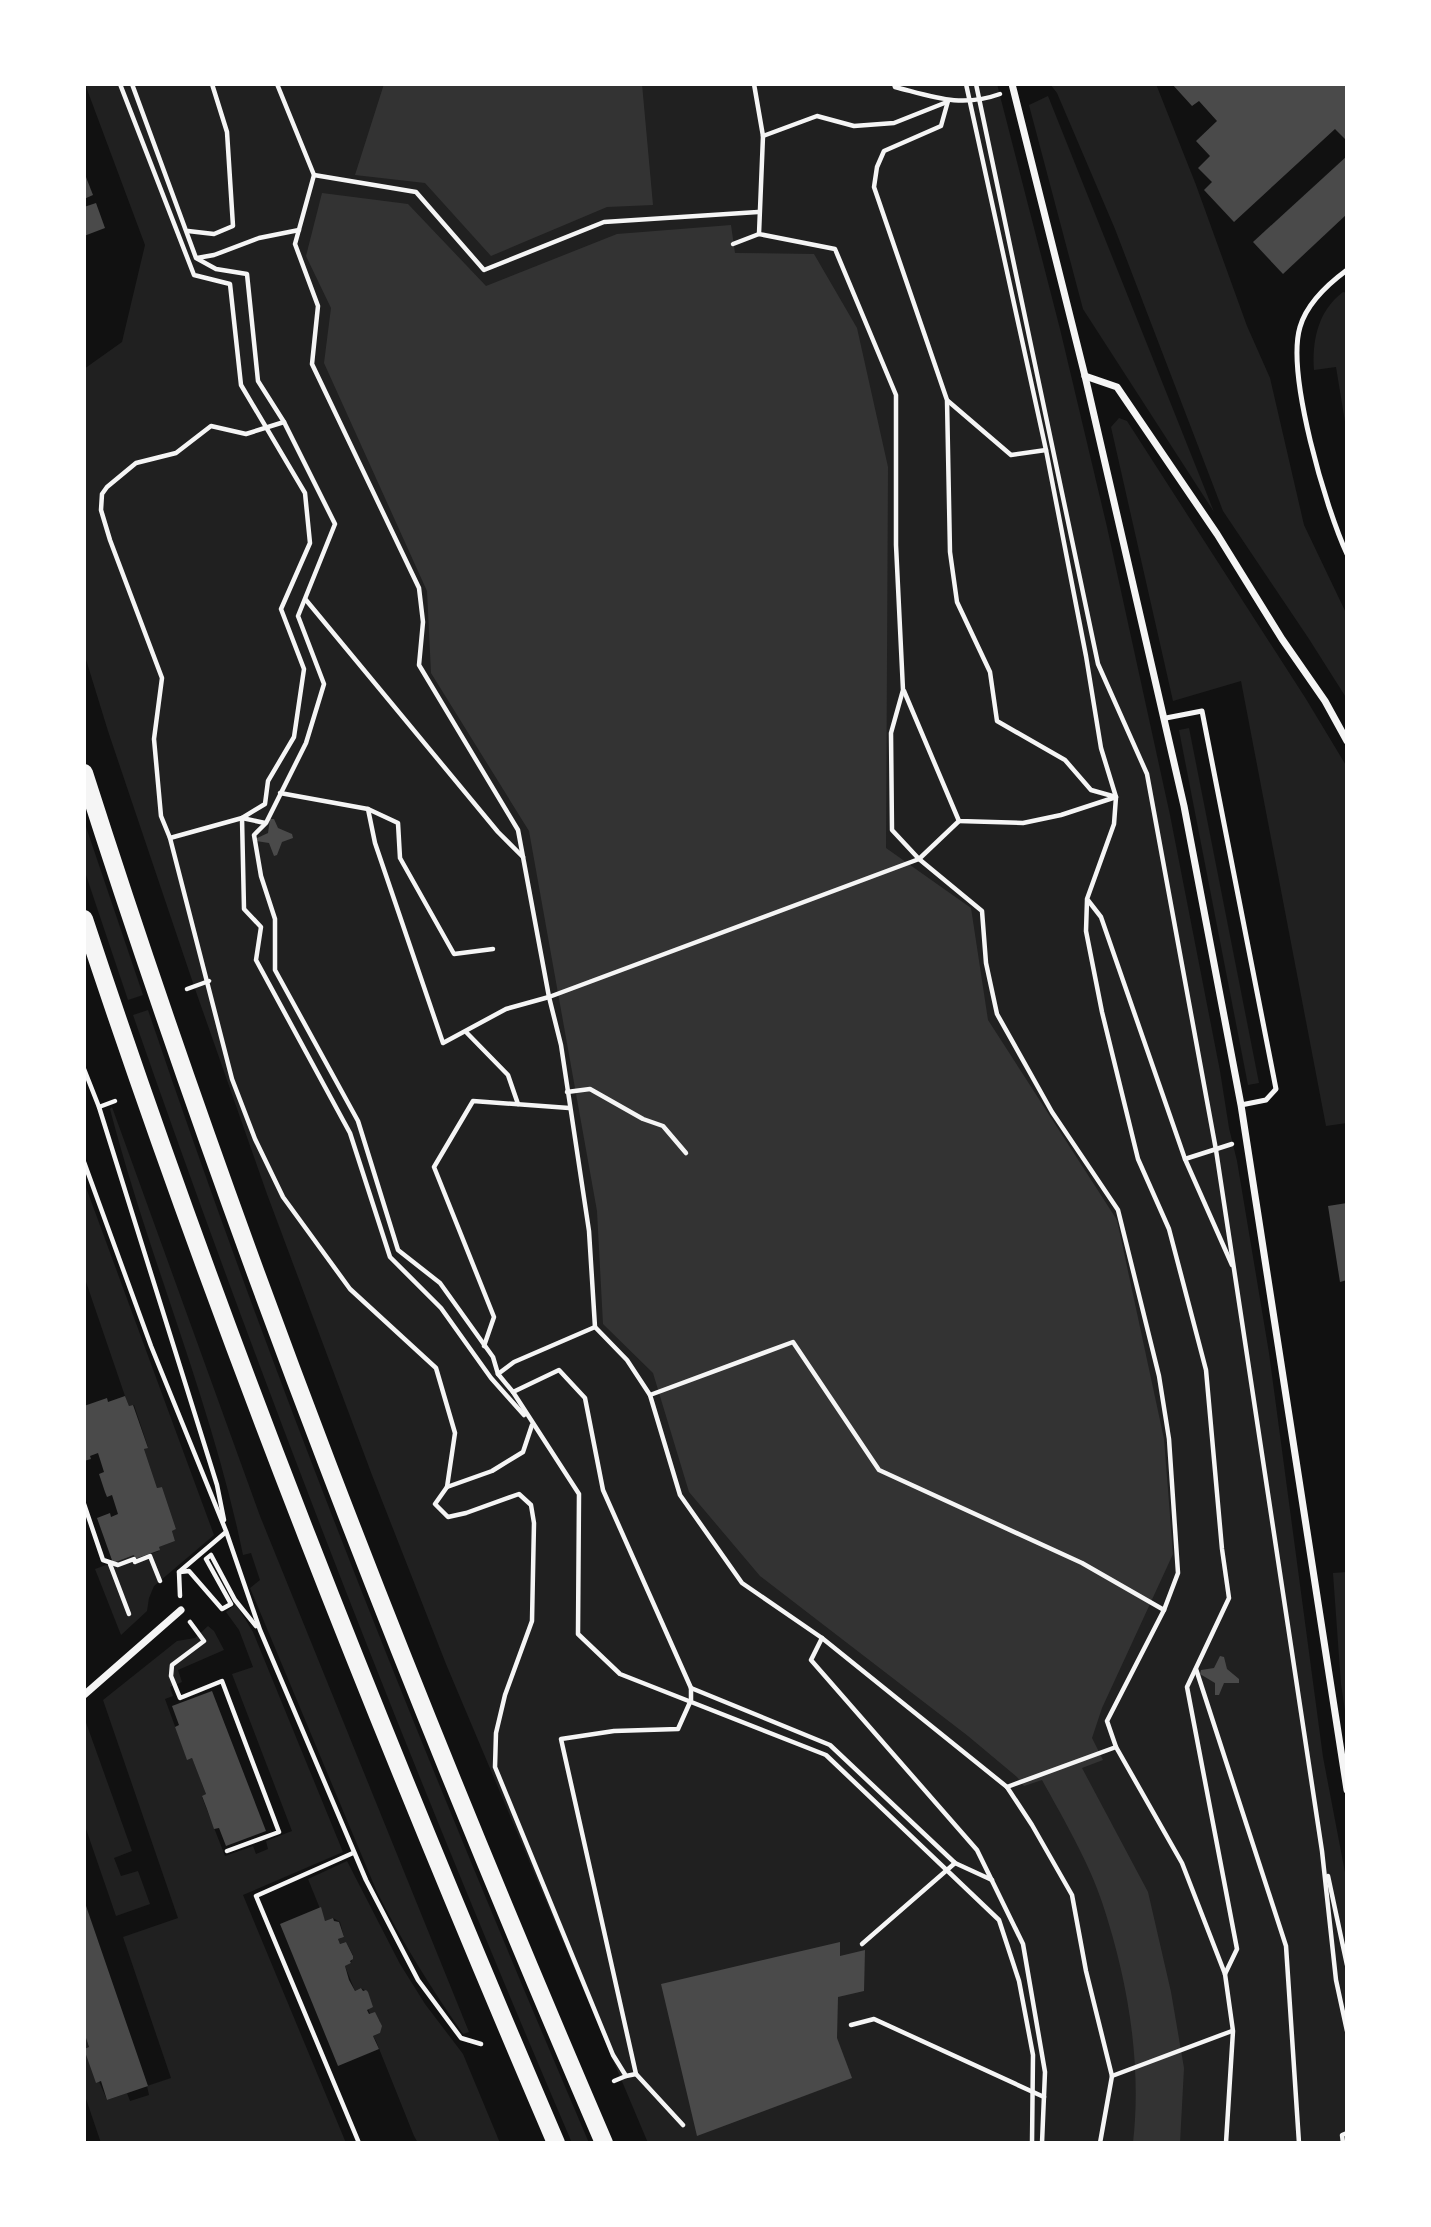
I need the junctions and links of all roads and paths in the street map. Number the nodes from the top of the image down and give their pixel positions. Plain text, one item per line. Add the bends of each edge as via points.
1 (120, 84) edge
2 (132, 84) edge
3 (212, 84) edge
4 (277, 84) edge
5 (754, 84) edge
6 (894, 84) edge
7 (966, 84) edge
8 (976, 84) edge
9 (1013, 87) edge
10 (971, 101) junction
11 (981, 101) junction
12 (948, 102) junction
13 (763, 136) junction
14 (314, 175) junction
15 (758, 212) junction
16 (299, 230) junction
17 (188, 231) junction
18 (759, 234) junction
19 (733, 244) dead end
20 (196, 258) junction
21 (1347, 270) edge
22 (1086, 376) junction
23 (947, 400) junction
24 (284, 422) junction
25 (266, 428) junction
26 (1046, 450) junction
27 (1347, 554) edge
28 (306, 600) junction
29 (1086, 656) junction
30 (1098, 664) junction
31 (903, 690) junction
32 (1166, 718) junction
33 (1347, 741) edge
34 (84, 773) edge
35 (280, 793) junction
36 (1115, 797) junction
37 (368, 809) junction
38 (242, 818) junction
39 (959, 821) junction
40 (266, 823) junction
41 (526, 826) dead end
42 (518, 830) junction
43 (170, 838) junction
44 (524, 858) junction
45 (919, 859) junction
46 (1087, 899) junction
47 (84, 919) edge
48 (493, 949) dead end
49 (209, 981) junction
50 (187, 989) dead end
51 (549, 997) junction
52 (466, 1033) junction
53 (84, 1069) edge
54 (567, 1092) junction
55 (115, 1101) dead end
56 (518, 1104) junction
57 (1241, 1105) junction
58 (99, 1107) junction
59 (569, 1108) junction
60 (1233, 1144) dead end
61 (1216, 1150) junction
62 (686, 1153) dead end
63 (1185, 1159) junction
64 (84, 1162) edge
65 (1235, 1271) junction
66 (596, 1327) junction
67 (484, 1346) junction
68 (498, 1374) junction
69 (513, 1392) junction
70 (653, 1394) junction
71 (532, 1424) junction
72 (447, 1487) junction
73 (84, 1504) edge
74 (226, 1531) junction
75 (110, 1564) junction
76 (179, 1572) junction
77 (160, 1581) dead end
78 (1164, 1610) junction
79 (181, 1611) joint
80 (130, 1614) dead end
81 (260, 1630) junction
82 (200, 1634) dead end
83 (821, 1638) junction
84 (1195, 1668) junction
85 (691, 1688) junction
86 (84, 1695) edge
87 (691, 1700) junction
88 (1116, 1746) junction
89 (1007, 1787) junction
90 (1347, 1790) edge
91 (227, 1851) dead end
92 (1322, 1851) junction
93 (353, 1853) junction
94 (955, 1863) junction
95 (948, 1869) junction
96 (992, 1880) junction
97 (862, 1944) dead end
98 (1347, 1965) edge
99 (1225, 1974) junction
100 (851, 2025) dead end
101 (1233, 2031) junction
102 (1347, 2031) edge
103 (481, 2044) dead end
104 (636, 2074) junction
105 (626, 2076) junction
106 (1112, 2076) junction
107 (614, 2081) dead end
108 (1034, 2092) junction
109 (1044, 2097) junction
110 (683, 2125) dead end
111 (1347, 2133) edge
112 (359, 2143) edge
113 (556, 2143) edge
114 (604, 2143) edge
115 (1032, 2143) edge
116 (1042, 2143) edge
117 (1100, 2143) edge
118 (1226, 2143) edge
119 (1299, 2143) edge
120 (1343, 2143) edge

1 - 25 path via 194,275 230,284 241,385
2 - 17 path
3 - 17 path via 227,132 233,226 214,234
4 - 14 path
5 - 13 path
6 - 12 path
7 - 10 path
8 - 11 path
9 - 11 path
9 - 22 street
10 - 11 path
10 - 12 path
10 - 26 path
11 - 30 path
12 - 13 path via 894,123 854,126 817,116
12 - 23 path via 941,126 884,151 874,187
13 - 15 path
14 - 15 path via 416,192 485,270 604,222
14 - 16 path
15 - 18 path
16 - 20 path via 259,237
16 - 42 path via 295,244 318,306 313,364 419,588 423,622 419,664
17 - 20 path
18 - 19 path
18 - 31 path via 835,249 896,395 896,545
20 - 24 path via 216,269 247,274 258,381
21 - 27 lane via 1313,303 1297,339 1308,427 1334,526
22 - 32 street
22 - 33 street via 1117,387 1217,534
23 - 26 path via 1011,455
23 - 36 path via 950,552 957,602 990,672 997,721 1065,760 1091,790
24 - 25 path
24 - 28 path via 335,524
25 - 38 path via 305,493 310,543 281,609 304,669 294,737 268,781 265,804
25 - 43 path via 246,434 211,426 176,453 136,463 102,494 101,510 110,540 162,678 155,739 161,816
26 - 29 path
28 - 35 path via 298,616 324,684 306,743
28 - 44 path
29 - 30 path
29 - 36 path via 1101,748
30 - 61 path via 1147,774
31 - 39 path
31 - 45 path via 891,733 892,830
32 - 57 street
32 - 57 lane via 1202,711 1276,1089 1266,1100
34 - 114 main road via 177,1054 302,1398 500,1901
35 - 37 path
35 - 40 path
36 - 39 path via 1023,823
36 - 46 path via 1114,824
37 - 48 path via 398,823 400,858 454,954
37 - 52 path via 375,843 443,1043
38 - 40 path
38 - 43 path
38 - 71 path via 244,909 261,926 256,960 349,1133 390,1256 441,1308 491,1378
39 - 45 path
40 - 67 path via 254,835 275,919 275,970 358,1121 398,1250 440,1283
41 - 42 path
42 - 44 path
43 - 49 path
44 - 51 path
45 - 51 path
45 - 78 path via 982,911 986,963 997,1014 1052,1112 1118,1210 1159,1376 1169,1439 1178,1573
46 - 63 path via 1101,917
46 - 84 path via 1086,931 1138,1159 1169,1228 1206,1370 1229,1598
47 - 113 main road via 172,1173 321,1572
49 - 50 path
49 - 72 path via 232,1079 282,1197 350,1289 436,1368 454,1433
51 - 52 path via 506,1009
51 - 54 path
52 - 56 path via 508,1075
53 - 58 path
54 - 59 path
54 - 62 path via 590,1089 663,1126
55 - 58 path
56 - 59 path
56 - 67 path via 472,1101 435,1167 494,1317
57 - 90 street
58 - 74 path via 217,1485
59 - 66 path via 589,1231
60 - 61 path
61 - 63 path
61 - 65 path
63 - 65 path
64 - 74 path via 151,1346
65 - 92 path
66 - 68 path via 514,1362
66 - 70 path
67 - 68 path
68 - 69 path
69 - 71 path
69 - 85 path via 559,1370 585,1398 603,1490
70 - 78 path via 793,1342 878,1470 1082,1563
70 - 83 path via 680,1495 742,1583
71 - 72 path via 523,1452 492,1471
71 - 87 path via 579,1494 578,1634 620,1674
72 - 105 path via 435,1504 448,1517 519,1493 531,1505 532,1621 505,1695 496,1733 495,1767 608,2043
73 - 75 path via 103,1560
74 - 76 path
74 - 81 path
75 - 77 path via 150,1556
75 - 80 path
76 - 79 path
76 - 81 path via 189,1571 222,1609 231,1604 206,1559 211,1555 235,1600
78 - 88 path via 1107,1721
79 - 86 street
81 - 93 path
82 - 91 path via 204,1641 172,1665 173,1681 180,1698 222,1681 279,1832
83 - 89 path
83 - 96 path via 811,1660 977,1850
84 - 99 path via 1187,1687 1237,1949
84 - 119 path via 1286,1946
85 - 87 path
85 - 94 path via 830,1745
87 - 95 path via 826,1755
87 - 104 path via 678,1729 561,1739
88 - 89 path
88 - 99 path via 1182,1863
89 - 106 path via 1072,1895
92 - 98 path
92 - 102 path via 1336,1980
93 - 103 path via 418,1980 461,2038
93 - 112 path via 256,1896
94 - 95 path
94 - 96 path
95 - 97 path
95 - 108 path via 999,1920 1019,1982 1033,2055
96 - 109 path via 1023,1944 1045,2072
99 - 101 path
100 - 108 path via 874,2019
101 - 106 path
101 - 118 path
104 - 105 path
104 - 110 path
105 - 107 path
106 - 117 path
108 - 109 path
108 - 115 path
109 - 116 path
111 - 120 path via 1342,2136

